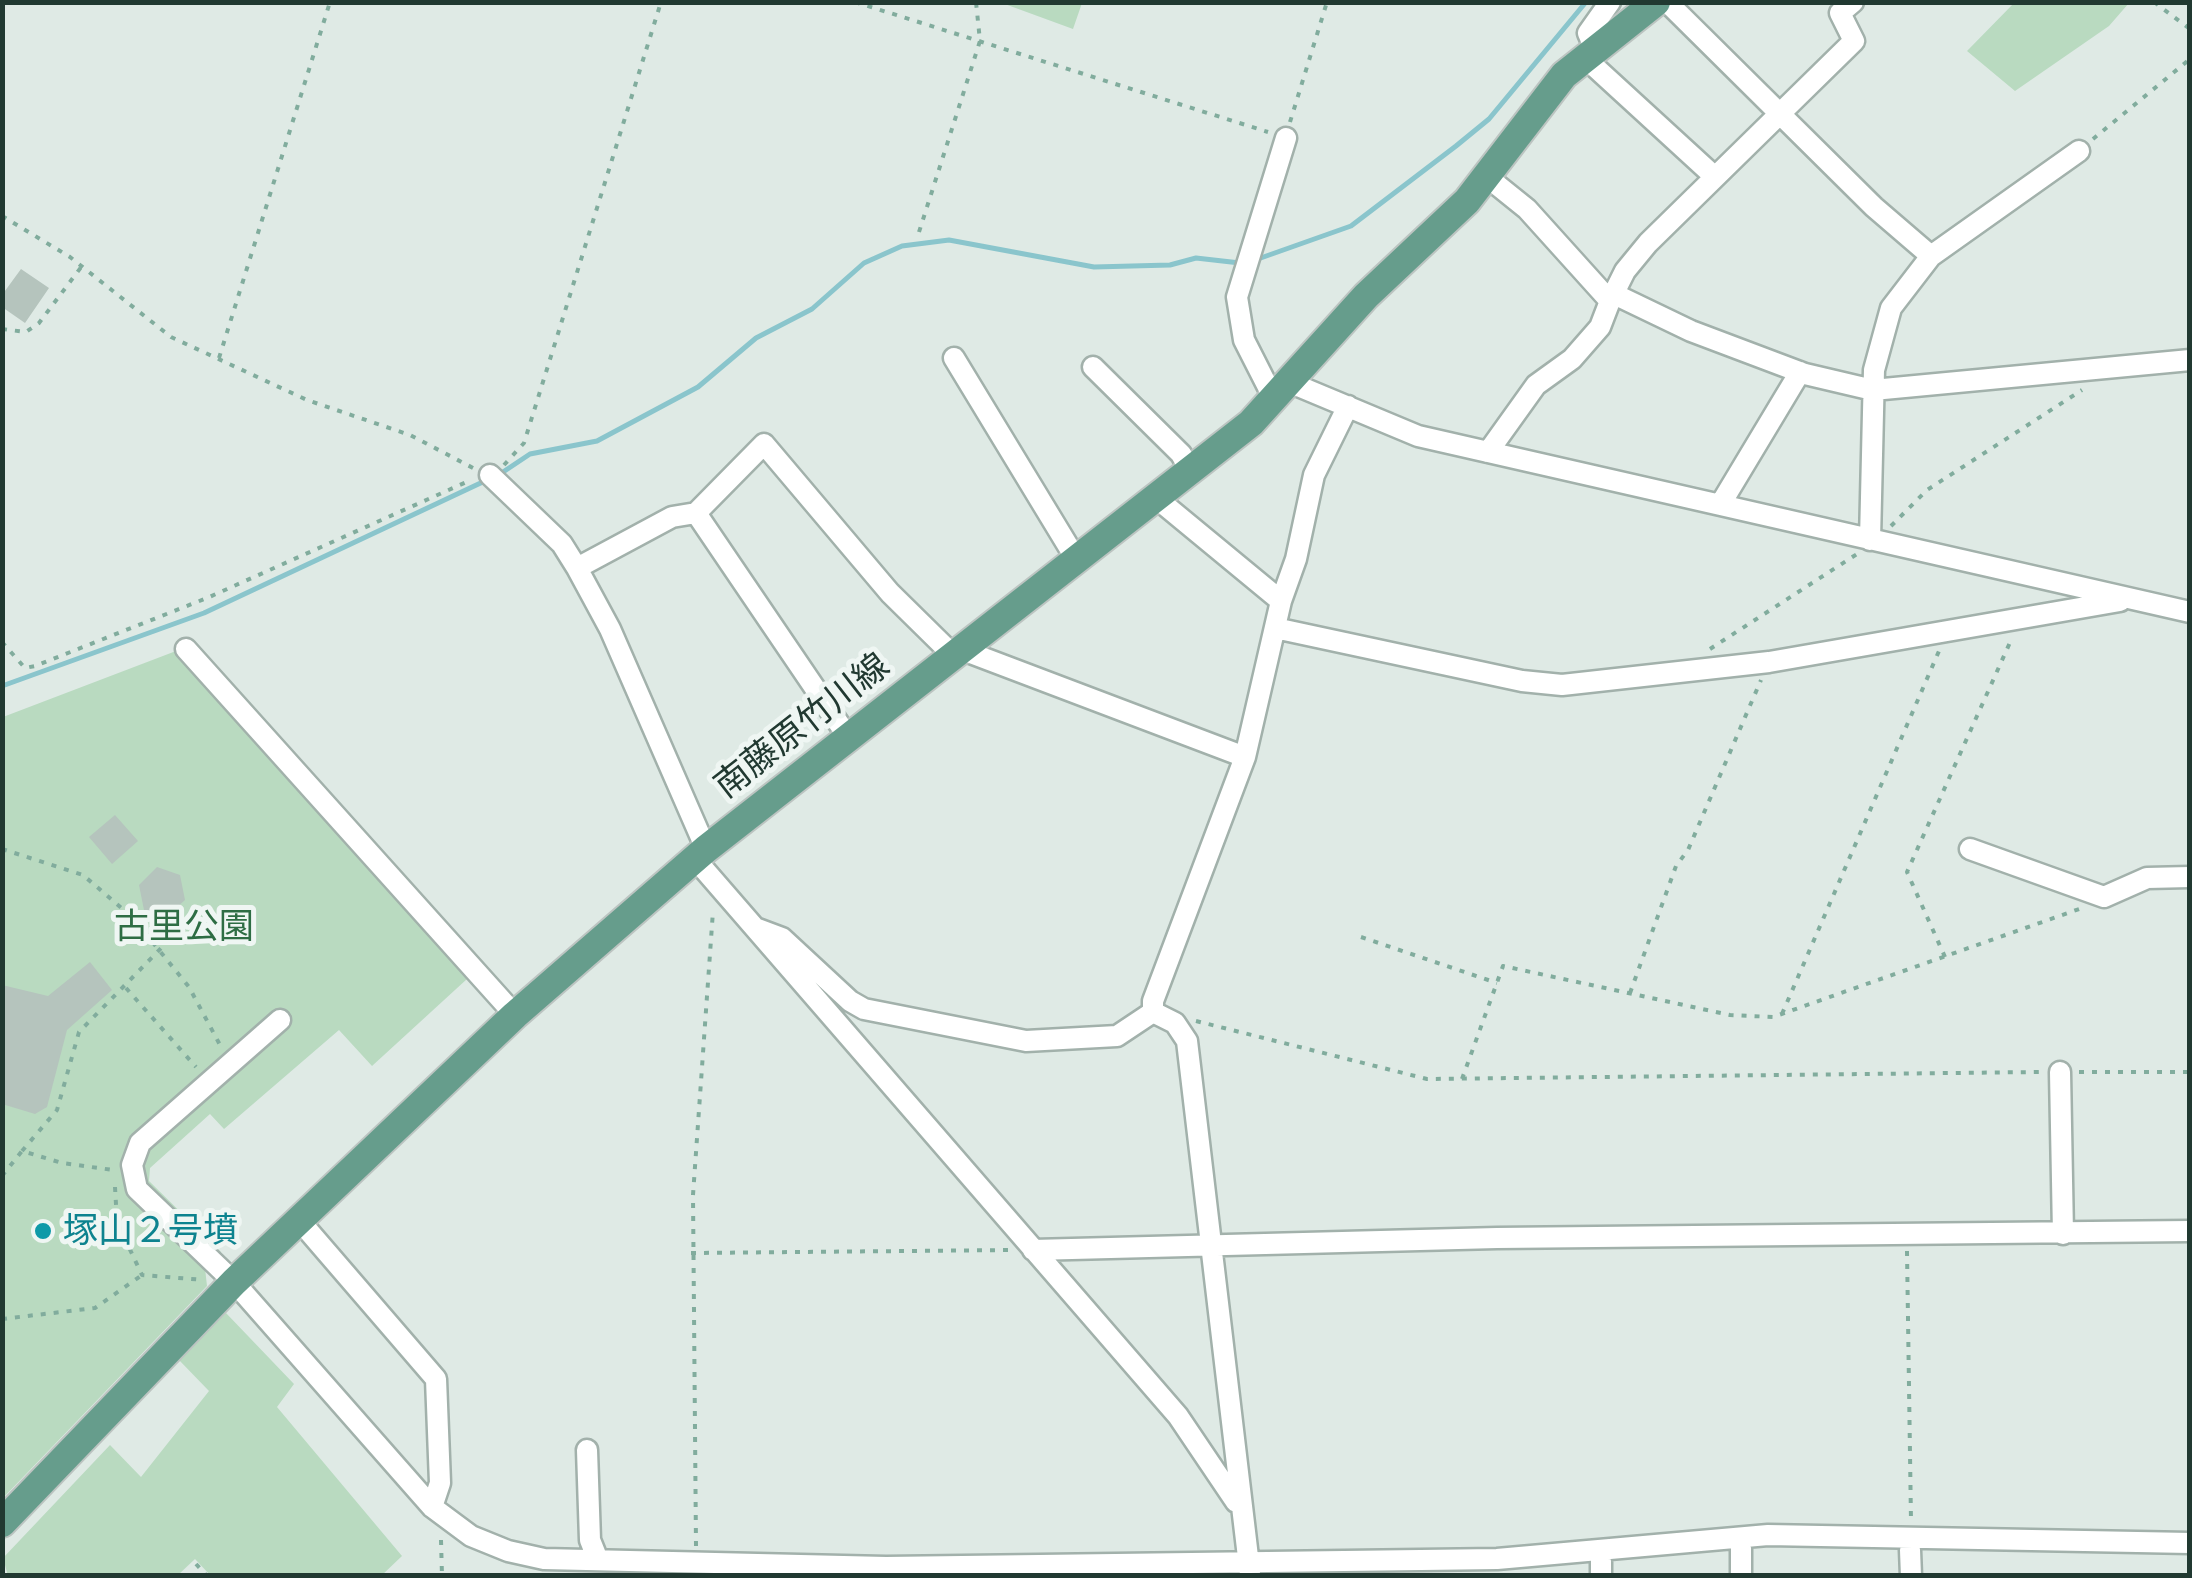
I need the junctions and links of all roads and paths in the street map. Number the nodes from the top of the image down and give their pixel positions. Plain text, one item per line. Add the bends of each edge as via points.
1 (330, 2) edge
2 (661, 2) edge
3 (856, 2) edge
4 (976, 2) edge
5 (1327, 2) edge
6 (1610, 2) edge
7 (1656, 2) edge
8 (1668, 2) edge
9 (2154, 2) edge
10 (1841, 6) edge
11 (2190, 29) edge
12 (980, 40) junction
13 (1589, 52) junction
14 (2190, 59) edge
15 (1783, 113) junction
16 (1286, 138) junction
17 (2079, 150) joint
18 (1486, 176) junction
19 (1715, 177) junction
20 (2, 216) edge
21 (920, 232) dead end
22 (1931, 256) junction
23 (82, 266) junction
24 (1612, 298) junction
25 (2, 329) edge
26 (218, 358) junction
27 (954, 358) dead end
28 (2190, 360) edge
29 (2124, 364) junction
30 (1093, 367) dead end
31 (1800, 372) junction
32 (1874, 390) junction
33 (1282, 391) junction
34 (1348, 406) junction
35 (1488, 452) junction
36 (1190, 470) junction
37 (495, 478) joint
38 (1155, 497) junction
39 (1720, 505) junction
40 (696, 513) junction
41 (1870, 540) junction
42 (1076, 559) junction
43 (577, 568) junction
44 (2124, 600) junction
45 (1281, 601) junction
46 (2190, 612) edge
47 (2020, 620) junction
48 (1275, 628) junction
49 (1946, 633) junction
50 (2, 642) edge
51 (186, 649) dead end
52 (957, 652) junction
53 (1705, 652) dead end
54 (1768, 662) junction
55 (848, 737) junction
56 (1245, 757) junction
57 (2, 848) edge
58 (1970, 848) dead end
59 (701, 854) junction
60 (2190, 877) edge
61 (715, 886) junction
62 (2104, 896) junction
63 (752, 927) junction
64 (174, 936) dead end
65 (1361, 937) dead end
66 (158, 949) junction
67 (1946, 959) junction
68 (1497, 983) junction
69 (126, 988) junction
70 (1629, 994) junction
71 (1153, 1012) junction
72 (515, 1014) junction
73 (1782, 1014) junction
74 (280, 1020) dead end
75 (1175, 1023) junction
76 (223, 1049) dead end
77 (198, 1070) dead end
78 (2060, 1072) junction
79 (2190, 1072) edge
80 (1462, 1079) junction
81 (22, 1151) junction
82 (2, 1176) edge
83 (299, 1220) junction
84 (2190, 1232) edge
85 (2063, 1234) junction
86 (1907, 1236) junction
87 (1208, 1244) junction
88 (1033, 1250) junction
89 (691, 1253) junction
90 (142, 1275) junction
91 (234, 1282) junction
92 (2, 1319) edge
93 (586, 1450) dead end
94 (432, 1507) junction
95 (1240, 1508) junction
96 (448, 1522) junction
97 (2, 1523) edge
98 (2190, 1543) edge
99 (1910, 1545) junction
100 (1741, 1548) dead end
101 (598, 1560) junction
102 (696, 1561) junction
103 (196, 1564) dead end
104 (1250, 1570) edge
105 (207, 1576) edge
106 (442, 1576) edge
107 (1741, 1576) edge
108 (1911, 1576) edge

1 - 26 path
2 - 37 path via 524,443
3 - 12 path
4 - 12 path
5 - 16 path
6 - 13 street via 1588,32
7 - 13 main road, 南藤原竹川線
8 - 15 street
9 - 11 path
10 - 15 street via 1854,41
12 - 16 path
12 - 21 path
13 - 18 main road, 南藤原竹川線 via 1564,74
13 - 19 street
14 - 17 path
15 - 19 street
15 - 22 street
16 - 33 street via 1237,297 1244,340
17 - 22 street
18 - 24 street via 1527,208
18 - 33 main road, 南藤原竹川線
19 - 24 street via 1648,243
20 - 23 path
22 - 32 street via 1891,308
23 - 25 path via 39,323 26,332
23 - 26 path via 171,337
24 - 31 street
24 - 35 street via 1600,326 1536,386
26 - 50 path via 308,400 410,435 483,474 262,575 35,666 24,668
27 - 42 street
28 - 29 street
29 - 32 street
29 - 41 path via 1928,490 1905,517
30 - 36 street
31 - 32 street
31 - 39 street
32 - 41 street
33 - 34 street
33 - 36 main road, 南藤原竹川線
34 - 35 street via 1418,436
34 - 45 street via 1314,474
35 - 39 street
36 - 38 main road, 南藤原竹川線
37 - 43 street via 562,544
38 - 42 main road, 南藤原竹川線
38 - 45 street
39 - 41 street
40 - 43 street via 672,517
40 - 52 street via 764,444 867,567
40 - 55 street
41 - 44 street
41 - 53 path via 1854,558
42 - 52 main road, 南藤原竹川線
43 - 59 street via 610,629
44 - 46 street
44 - 47 street
45 - 48 street
47 - 49 street
47 - 67 path via 1907,872
48 - 54 street via 1562,685
48 - 56 street
49 - 54 street
49 - 73 path
51 - 72 street
52 - 55 main road, 南藤原竹川線
52 - 56 street
54 - 70 path via 1676,866
55 - 59 main road, 南藤原竹川線
56 - 71 street
57 - 66 path via 82,875
58 - 62 street
59 - 61 street
59 - 72 main road, 南藤原竹川線
60 - 62 street via 2147,878
61 - 63 street
61 - 89 path
62 - 67 path
63 - 71 street via 782,938 864,1009 1026,1041 1117,1036
63 - 88 street
64 - 66 path
65 - 68 path
66 - 69 path
66 - 76 path via 189,987
67 - 73 path
68 - 70 path via 1503,966
68 - 80 path
69 - 77 path
69 - 81 path via 79,1032 57,1110
70 - 73 path via 1730,1016
71 - 75 street
72 - 83 main road, 南藤原竹川線
74 - 91 street via 140,1144 132,1165 136,1189
75 - 80 path via 1187,1019 1396,1074
75 - 87 street via 1187,1042
78 - 79 path
78 - 80 path
78 - 85 street
81 - 82 path
81 - 90 path via 114,1170 118,1222
83 - 91 main road, 南藤原竹川線
83 - 94 street via 436,1379 440,1483
84 - 85 street
85 - 86 street
86 - 87 street
86 - 99 path
87 - 88 street
87 - 95 street
88 - 89 path
88 - 95 street via 1178,1416
89 - 102 path
90 - 91 path
90 - 92 path via 95,1308
91 - 94 street
91 - 97 main road, 南藤原竹川線
93 - 101 street via 590,1540
94 - 96 street
95 - 104 street
96 - 101 street via 508,1551
96 - 106 path
98 - 99 street
99 - 104 street via 1702,1538 1496,1558
99 - 108 street
100 - 107 street
101 - 102 street
102 - 104 street
103 - 105 path

